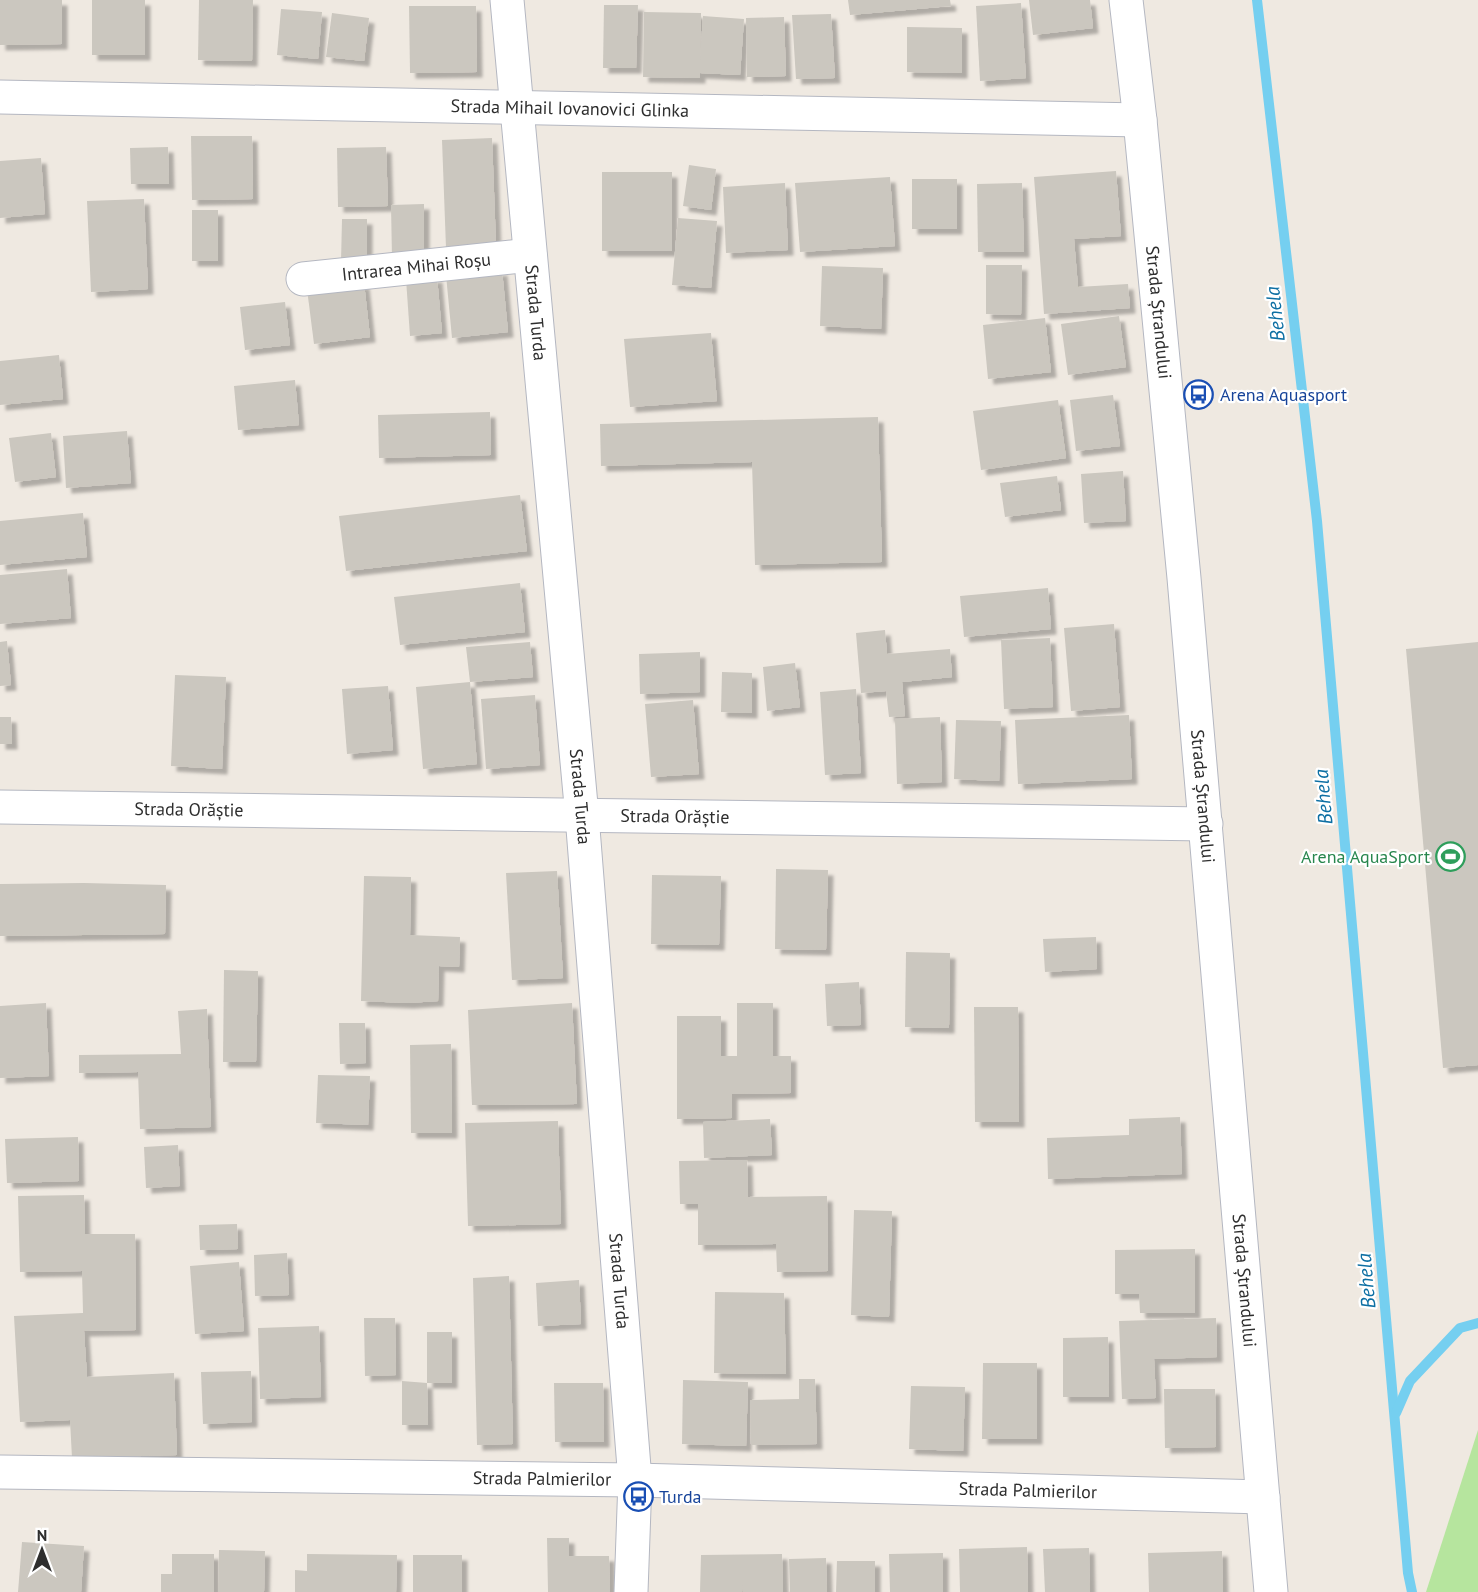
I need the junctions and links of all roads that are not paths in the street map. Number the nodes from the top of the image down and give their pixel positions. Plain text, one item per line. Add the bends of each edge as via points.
1 (507, 0) edge
2 (1126, 0) edge
3 (0, 97) edge
4 (517, 108) junction
5 (1140, 120) junction
6 (530, 255) junction
7 (303, 279) dead end
8 (0, 807) edge
9 (582, 816) junction
10 (1206, 824) junction
11 (0, 1472) edge
12 (635, 1480) junction
13 (1263, 1497) junction
14 (631, 1592) edge
15 (1270, 1592) edge

1 - 4 street, Strada Turda
2 - 5 street, Strada Ștrandului
3 - 4 street, Strada Mihail Iovanovici Glinka
4 - 5 street, Strada Mihail Iovanovici Glinka
4 - 6 street, Strada Turda
5 - 10 street, Strada Ștrandului
6 - 7 street, Intrarea Mihai Roșu
6 - 9 street, Strada Turda
8 - 9 street, Strada Orăștie
9 - 10 street, Strada Orăștie
9 - 12 street, Strada Turda
10 - 13 street, Strada Ștrandului
11 - 12 street, Strada Palmierilor
12 - 13 street, Strada Palmierilor
12 - 14 street, Strada Turda
13 - 15 street, Strada Ștrandului

